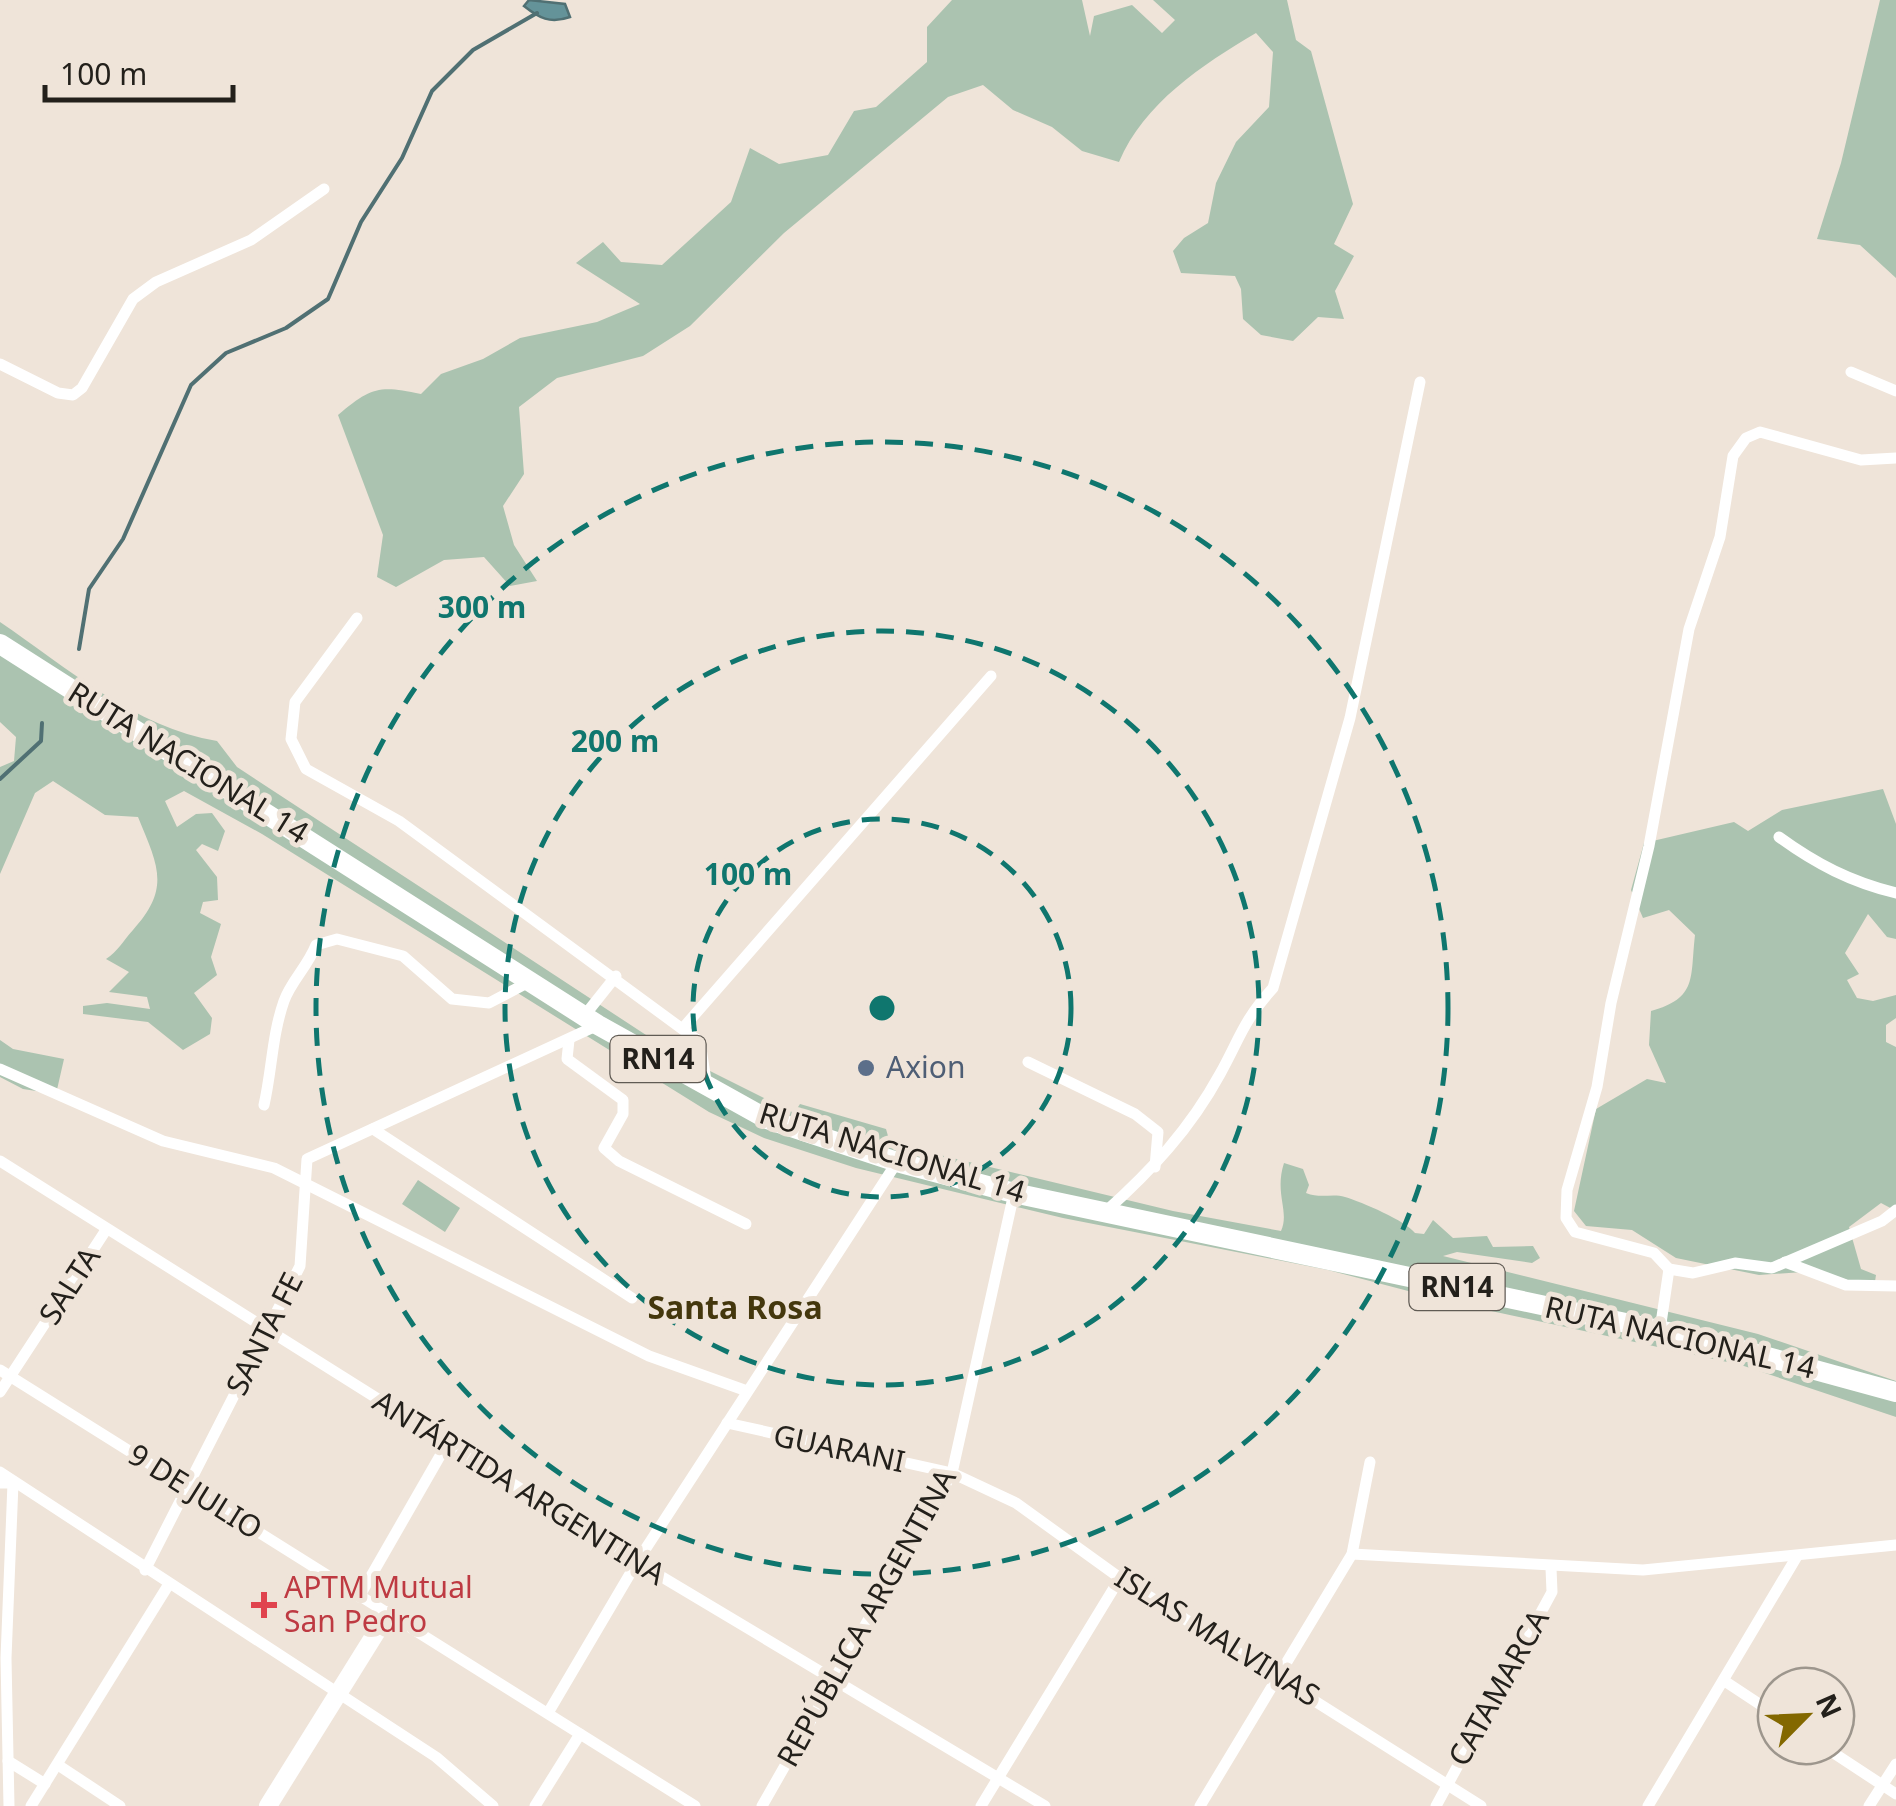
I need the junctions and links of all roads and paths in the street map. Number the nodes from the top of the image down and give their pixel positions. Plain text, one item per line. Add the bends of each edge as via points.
1 (324, 188) dead end
2 (0, 364) edge
3 (1851, 372) dead end
4 (1420, 382) dead end
5 (1896, 391) edge
6 (1896, 458) edge
7 (357, 618) dead end
8 (0, 644) edge
9 (992, 676) dead end
10 (1778, 837) dead end
11 (1896, 894) edge
12 (616, 976) junction
13 (531, 981) junction
14 (591, 1020) junction
15 (682, 1028) junction
16 (569, 1040) junction
17 (1028, 1062) dead end
18 (0, 1069) edge
19 (707, 1087) junction
20 (264, 1105) dead end
21 (373, 1128) junction
22 (0, 1160) edge
23 (898, 1162) junction
24 (1155, 1168) junction
25 (303, 1183) junction
26 (1014, 1193) junction
27 (1896, 1210) edge
28 (1105, 1212) junction
29 (746, 1224) dead end
30 (106, 1230) junction
31 (1786, 1262) junction
32 (1669, 1269) junction
33 (1896, 1286) edge
34 (632, 1298) dead end
35 (1660, 1330) junction
36 (266, 1332) junction
37 (5, 1373) edge
38 (748, 1391) junction
39 (0, 1392) edge
40 (1896, 1392) edge
41 (727, 1423) junction
42 (448, 1442) junction
43 (1370, 1462) dead end
44 (0, 1472) edge
45 (952, 1474) junction
46 (7, 1483) edge
47 (187, 1486) junction
48 (1896, 1545) edge
49 (1352, 1554) junction
50 (1796, 1558) junction
51 (636, 1562) junction
52 (1551, 1568) junction
53 (1580, 1569) junction
54 (145, 1570) junction
55 (1120, 1578) junction
56 (169, 1584) junction
57 (1552, 1592) junction
58 (359, 1597) junction
59 (387, 1615) junction
60 (3, 1648) edge
61 (1280, 1675) junction
62 (834, 1678) junction
63 (1726, 1682) junction
64 (338, 1694) junction
65 (1756, 1702) edge
66 (548, 1713) junction
67 (580, 1734) junction
68 (8, 1761) junction
69 (1896, 1764) edge
70 (58, 1765) junction
71 (1852, 1766) edge
72 (998, 1778) junction
73 (46, 1784) junction
74 (1447, 1784) junction
75 (1882, 1786) junction
76 (1896, 1794) edge
77 (9, 1806) edge
78 (31, 1806) edge
79 (120, 1806) edge
80 (268, 1806) edge
81 (493, 1806) edge
82 (535, 1806) edge
83 (696, 1806) edge
84 (762, 1806) edge
85 (982, 1806) edge
86 (1044, 1806) edge
87 (1200, 1806) edge
88 (1436, 1806) edge
89 (1481, 1806) edge
90 (1648, 1806) edge
91 (1869, 1806) edge

1 - 2 street via 251,240 133,299 73,395
3 - 5 street
4 - 24 street via 1350,718 1272,988 1245,1018 1222,1071
6 - 32 street via 1862,460 1760,432 1733,456 1720,537 1689,629 1597,1087 1568,1190 1566,1218 1575,1232 1654,1253
7 - 12 street via 295,702 292,739 306,769 399,820
8 - 13 highway, RUTA NACIONAL 14 / RN14
9 - 15 street
10 - 11 street via 1816,864
12 - 14 street
12 - 15 street
13 - 14 highway, RUTA NACIONAL 14 / RN14
13 - 20 street via 489,1003 452,999 403,956 337,939 316,945 286,995
14 - 16 street
14 - 19 highway, RUTA NACIONAL 14 / RN14
15 - 19 street via 700,1042
16 - 21 street
16 - 29 street via 567,1059 623,1100 623,1114 604,1148
17 - 24 street via 1158,1132
18 - 25 street via 162,1141 274,1168
19 - 23 highway, RUTA NACIONAL 14 / RN14 via 797,1131
21 - 25 street via 314,1153
21 - 34 street
22 - 30 street, ANTÁRTIDA ARGENTINA
23 - 26 highway, RUTA NACIONAL 14 / RN14
23 - 38 street
24 - 28 street
25 - 36 street, SANTA FE via 300,1266
25 - 38 street via 650,1356
26 - 28 highway, RUTA NACIONAL 14 / RN14
26 - 45 street, REPÚBLICA ARGENTINA
27 - 31 street
28 - 35 highway, RUTA NACIONAL 14 / RN14
30 - 36 street, ANTÁRTIDA ARGENTINA
30 - 37 street, SALTA
31 - 32 street via 1693,1273
31 - 33 street via 1846,1286
32 - 35 street
35 - 40 highway, RUTA NACIONAL 14 / RN14
36 - 42 street, ANTÁRTIDA ARGENTINA
36 - 47 street, SANTA FE
37 - 39 street, SALTA
37 - 47 street, 9 DE JULIO
38 - 41 street
41 - 45 street, GUARANI
41 - 51 street
42 - 51 street, ANTÁRTIDA ARGENTINA
42 - 58 street
43 - 49 street
44 - 46 street
45 - 55 street, ISLAS MALVINAS via 1016,1503
45 - 62 street, REPÚBLICA ARGENTINA
46 - 54 street
46 - 60 street
47 - 54 street, SANTA FE
47 - 58 street, 9 DE JULIO
48 - 50 street
49 - 52 street
49 - 61 street
50 - 53 street
50 - 63 street
51 - 62 street, ANTÁRTIDA ARGENTINA
51 - 66 street
52 - 53 street
52 - 57 street, CATAMARCA
53 - 57 street
54 - 56 street
55 - 61 street, ISLAS MALVINAS
55 - 72 street
56 - 64 street
56 - 70 street
57 - 74 street, CATAMARCA
58 - 59 street, 9 DE JULIO
59 - 64 main road
59 - 66 street, 9 DE JULIO
60 - 68 street
61 - 74 street, ISLAS MALVINAS
61 - 87 street
62 - 72 street, ANTÁRTIDA ARGENTINA
62 - 84 street, REPÚBLICA ARGENTINA
63 - 65 street
63 - 90 street
64 - 80 main road
64 - 81 street via 436,1757
66 - 67 street, 9 DE JULIO
67 - 82 street
67 - 83 street, 9 DE JULIO
68 - 73 street
68 - 77 street
69 - 75 street
70 - 73 street
70 - 79 street
71 - 75 street
72 - 85 street
72 - 86 street, ANTÁRTIDA ARGENTINA
73 - 78 street
74 - 88 street, CATAMARCA
74 - 89 street, ISLAS MALVINAS
75 - 76 street
75 - 91 street

